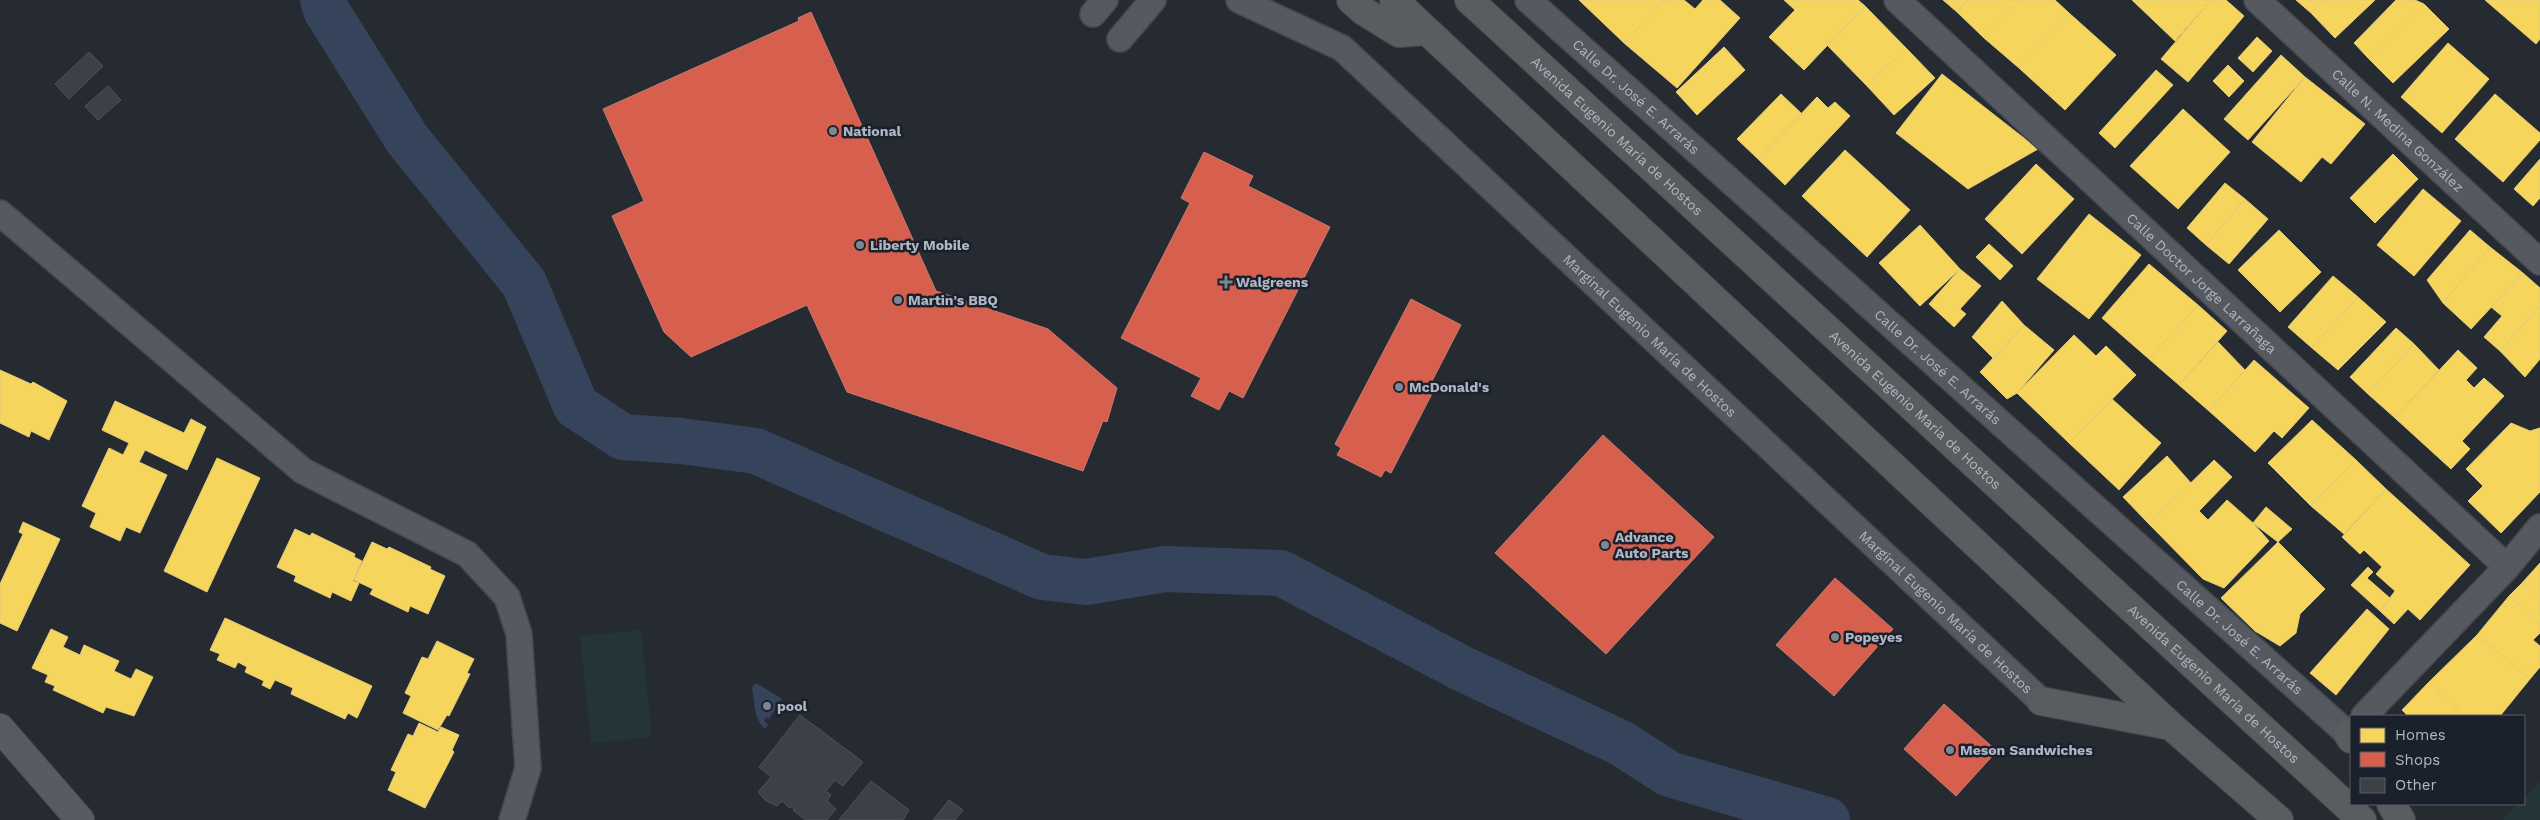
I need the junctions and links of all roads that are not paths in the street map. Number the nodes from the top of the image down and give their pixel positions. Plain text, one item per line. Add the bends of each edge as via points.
1 (1153, 0) edge
2 (1239, 0) edge
3 (1351, 0) edge
4 (1394, 0) edge
5 (1469, 0) edge
6 (1528, 0) edge
7 (1897, 0) edge
8 (2257, 0) edge
9 (1426, 31) junction
10 (1120, 39) dead end
11 (0, 213) edge
12 (2540, 262) edge
13 (2540, 527) edge
14 (2507, 567) junction
15 (2041, 700) joint
16 (2368, 715) edge
17 (2171, 726) junction
18 (2350, 726) edge
19 (0, 728) edge
20 (2392, 805) edge
21 (80, 820) edge
22 (512, 820) edge
23 (2279, 820) edge
24 (2362, 820) edge
25 (2400, 820) edge

1 - 10 street
2 - 15 street, Marginal Eugenio María de Hostos via 1342,48
3 - 9 highway via 1399,33
4 - 9 highway
5 - 24 highway, Avenida Eugenio María de Hostos
6 - 18 street, Calle Dr. José E. Arrarás
7 - 14 street, Calle Doctor Jorge Larrañaga
8 - 12 street, Calle N. Medina González
9 - 17 highway
11 - 22 street via 303,472 467,554 507,597 519,634 528,768
13 - 14 street
14 - 16 street
15 - 17 highway
17 - 23 highway
19 - 21 main road
20 - 25 highway

